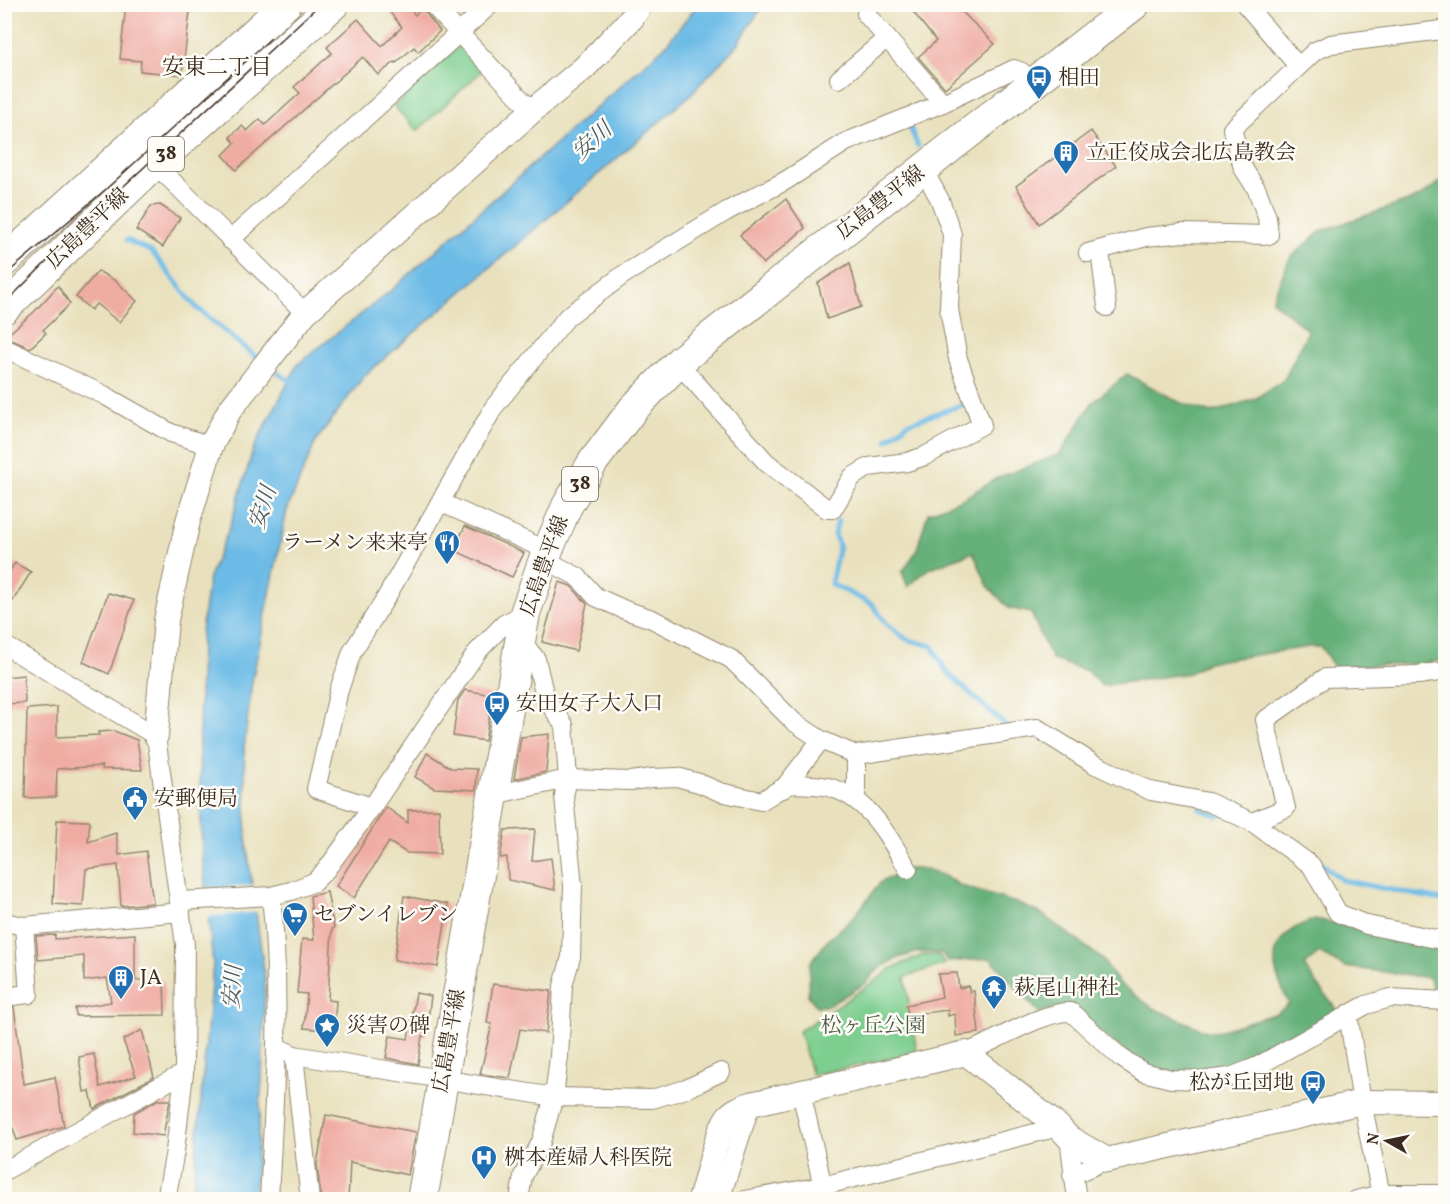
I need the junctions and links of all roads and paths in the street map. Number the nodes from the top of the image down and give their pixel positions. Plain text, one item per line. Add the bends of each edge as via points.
1 (286, 4) edge
2 (334, 4) edge
3 (432, 4) edge
4 (491, 4) edge
5 (640, 4) edge
6 (868, 4) edge
7 (1135, 4) edge
8 (1245, 4) edge
9 (1442, 30) dead end
10 (459, 33) junction
11 (887, 38) junction
12 (1298, 66) junction
13 (839, 79) dead end
14 (1032, 85) junction
15 (943, 103) junction
16 (532, 111) junction
17 (155, 164) junction
18 (923, 169) junction
19 (230, 240) junction
20 (4, 262) edge
21 (1107, 307) dead end
22 (4, 309) edge
23 (305, 313) junction
24 (4, 348) edge
25 (679, 364) junction
26 (211, 446) junction
27 (440, 502) junction
28 (546, 555) junction
29 (523, 626) junction
30 (4, 645) edge
31 (1446, 671) edge
32 (156, 736) junction
33 (820, 740) junction
34 (856, 755) junction
35 (568, 779) junction
36 (783, 789) junction
37 (492, 795) junction
38 (856, 800) junction
39 (372, 807) junction
40 (1252, 822) junction
41 (908, 869) dead end
42 (265, 896) junction
43 (182, 904) junction
44 (4, 922) edge
45 (24, 926) junction
46 (1446, 941) edge
47 (4, 998) edge
48 (1446, 1001) edge
49 (1348, 1014) junction
50 (277, 1047) junction
51 (966, 1053) junction
52 (294, 1054) junction
53 (721, 1072) dead end
54 (184, 1073) junction
55 (443, 1079) junction
56 (801, 1092) junction
57 (554, 1096) junction
58 (1362, 1102) junction
59 (1446, 1103) edge
60 (751, 1104) junction
61 (1064, 1132) junction
62 (1107, 1160) junction
63 (4, 1170) edge
64 (1072, 1175) junction
65 (824, 1193) edge
66 (1446, 1194) edge
67 (1382, 1197) edge
68 (166, 1200) edge
69 (269, 1200) edge
70 (309, 1200) edge
71 (422, 1200) edge
72 (519, 1200) edge
73 (700, 1200) edge
74 (720, 1200) edge
75 (744, 1200) edge
76 (1077, 1200) edge
77 (1356, 1200) edge

1 - 20 main road, 広島豊平線 / 38
2 - 17 main road, 広島豊平線 / 38
3 - 10 street
4 - 10 street
5 - 16 street via 632,18 584,68
6 - 11 street via 867,14
7 - 14 main road, 広島豊平線 / 38
8 - 12 street
9 - 12 street via 1331,44 1315,51
10 - 16 street
10 - 19 street
11 - 13 street
11 - 15 street
12 - 21 street via 1232,129 1243,168 1257,190 1267,218 1269,235 1184,233 1146,237 1094,252
14 - 15 street via 1022,72 1014,69
14 - 18 main road, 広島豊平線 / 38
15 - 27 street via 846,142 623,275 567,317 494,406
16 - 23 street
17 - 19 street
17 - 22 main road, 広島豊平線 / 38
18 - 25 main road, 広島豊平線 / 38
18 - 25 street via 952,234 949,309 958,359 982,424 924,456 869,467 852,477 833,509 827,509 766,462
19 - 23 street
23 - 26 street via 229,411
24 - 26 street via 104,395 171,433
25 - 28 main road, 広島豊平線 / 38 via 633,409 593,462 567,506
26 - 32 street via 188,521 166,620
27 - 28 street
27 - 39 street via 352,652 316,789
28 - 29 main road, 広島豊平線 / 38
28 - 33 street via 578,576 596,597 731,659 794,722
29 - 35 street via 545,697 564,725
29 - 37 main road, 広島豊平線 / 38
29 - 39 street via 504,624 477,652
30 - 32 street
31 - 40 street via 1325,678 1265,720 1286,808
32 - 43 street
33 - 34 street
33 - 36 street
34 - 38 street
34 - 40 street via 1037,728 1094,764 1151,791 1208,802
35 - 36 street via 631,781 677,777 761,801
35 - 37 street
35 - 57 street via 564,796 573,886 571,957 563,986
36 - 38 street via 790,785 829,786
37 - 55 main road, 広島豊平線 / 38
38 - 41 street via 887,833
39 - 42 street via 314,882
40 - 46 street via 1311,865 1338,913 1367,925
42 - 43 street
42 - 50 street via 276,946
43 - 45 street
43 - 54 street
44 - 45 street
45 - 47 street via 28,994
48 - 49 street via 1390,998
49 - 51 street via 1256,1067 1230,1077 1205,1080 1171,1079 1143,1072 1065,1011
49 - 58 street
50 - 52 street
50 - 69 street
51 - 56 street
51 - 61 street
52 - 55 street
52 - 70 street
53 - 57 street via 686,1089 652,1098
54 - 63 street
54 - 68 street
55 - 57 street
55 - 71 main road, 広島豊平線 / 38
56 - 60 street
56 - 65 street
57 - 72 street via 542,1142 523,1176
58 - 59 street
58 - 62 street
58 - 67 street
60 - 73 street via 727,1117
60 - 74 street
61 - 62 street
61 - 64 street
61 - 65 street
62 - 64 street
64 - 76 street
65 - 75 street
66 - 67 street
67 - 77 street

